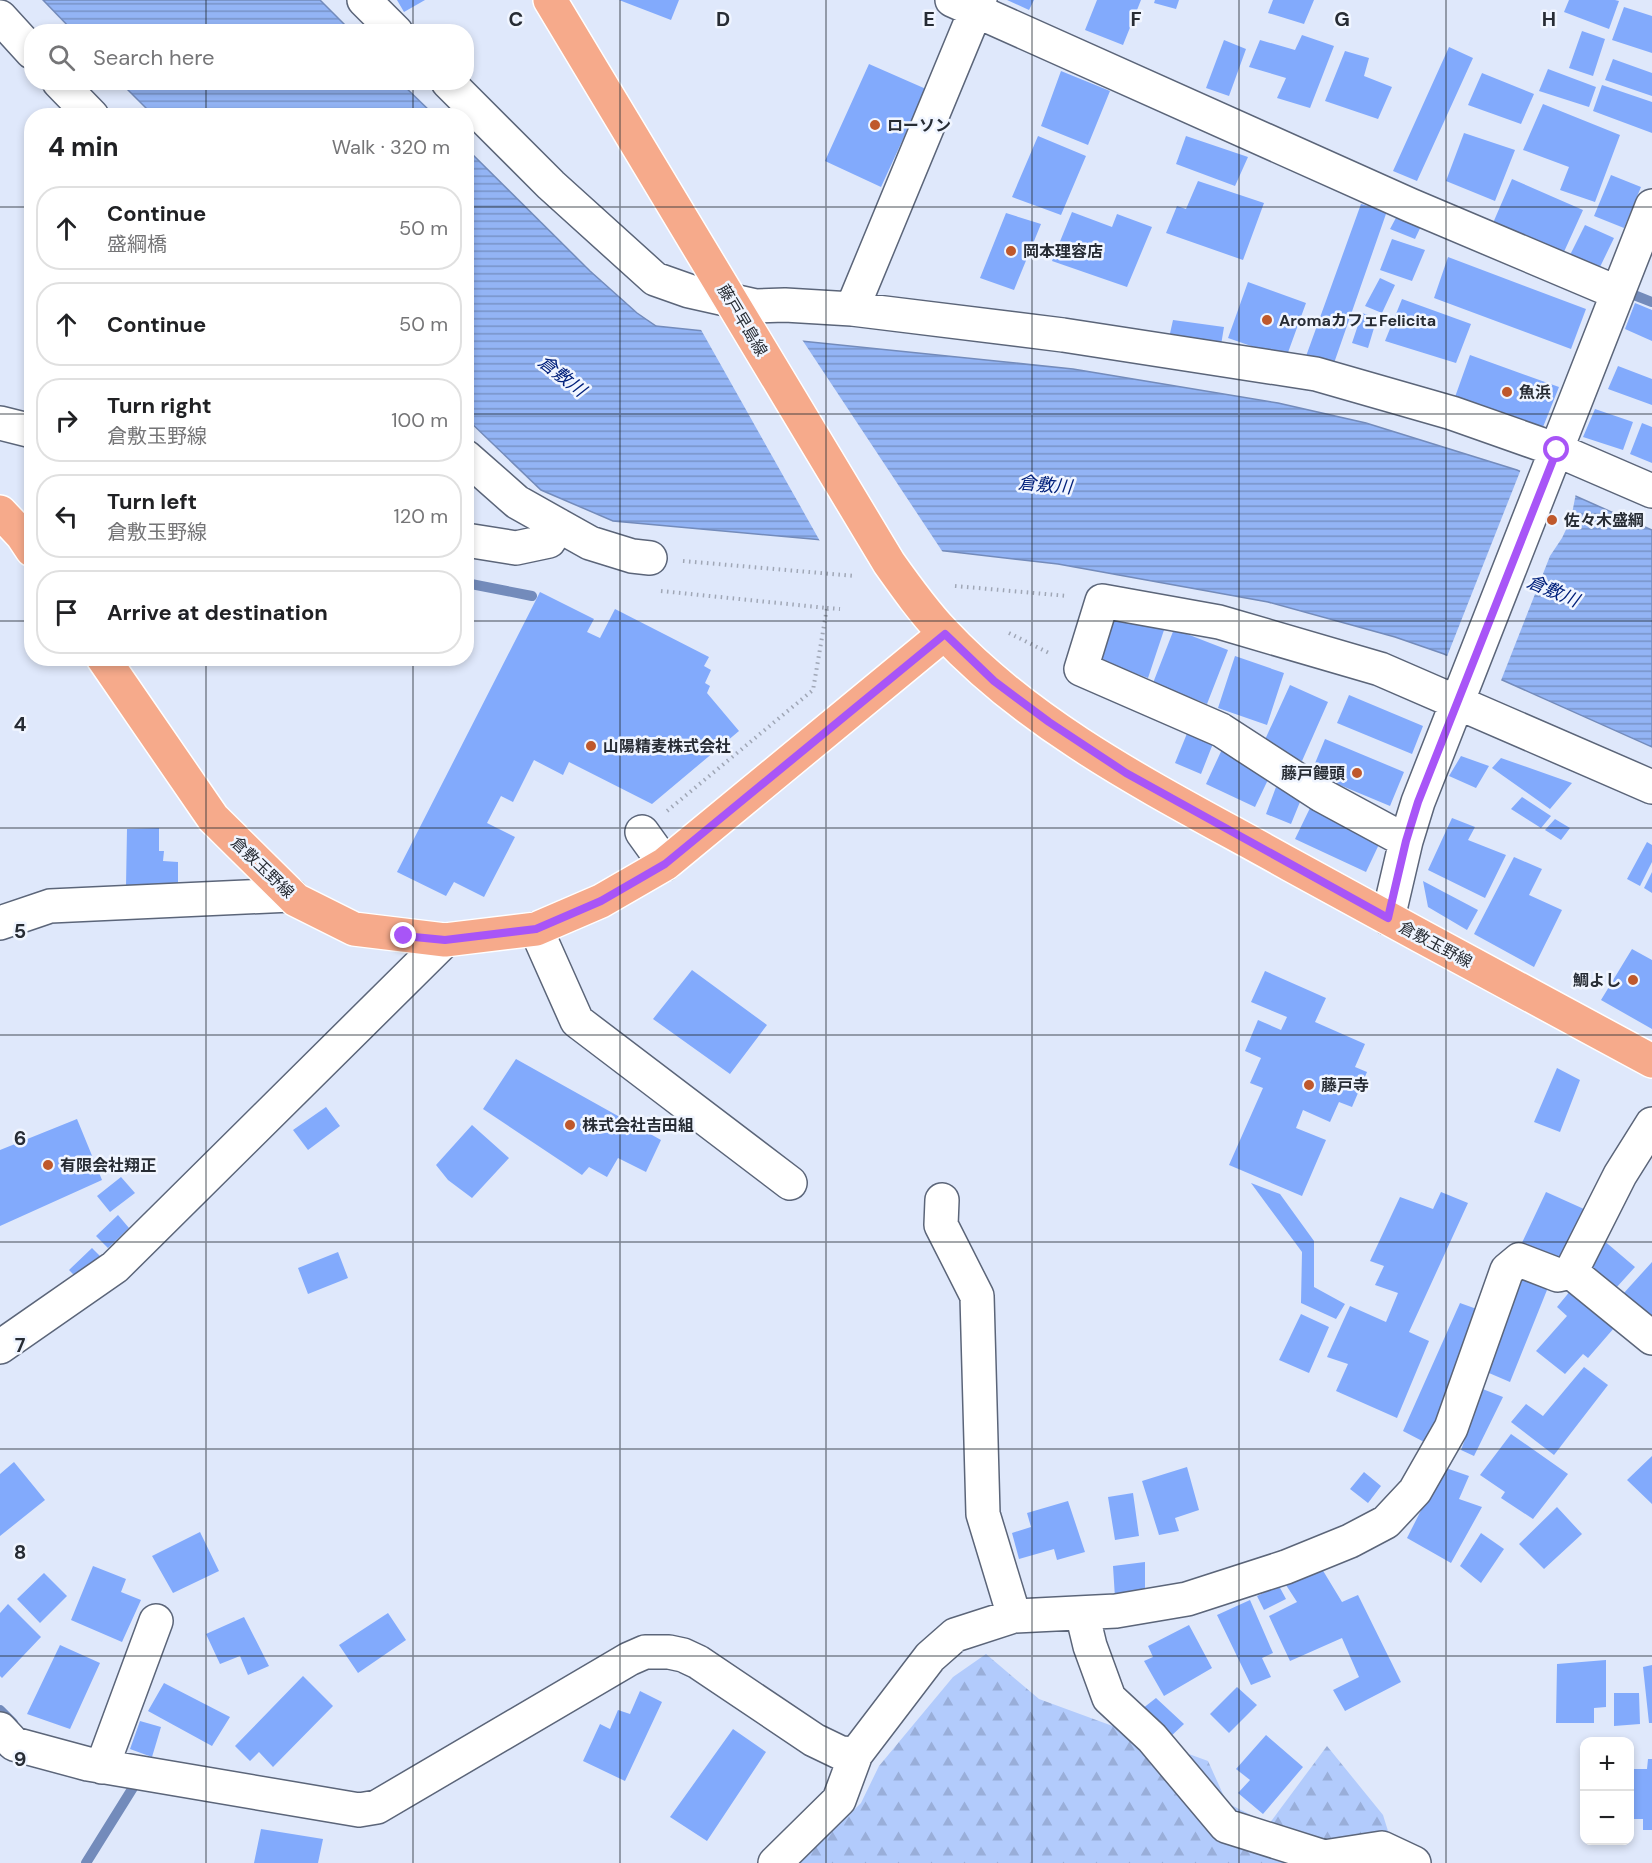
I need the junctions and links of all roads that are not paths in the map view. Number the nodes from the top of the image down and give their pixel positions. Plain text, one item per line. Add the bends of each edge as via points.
1 (364, 0) edge
2 (550, 0) edge
3 (970, 3) edge
4 (0, 17) edge
5 (388, 24) edge
6 (24, 43) edge
7 (67, 90) edge
8 (456, 90) edge
9 (84, 108) edge
10 (474, 108) edge
11 (474, 108) edge
12 (1652, 206) edge
13 (1618, 293) junction
14 (735, 308) junction
15 (852, 309) junction
16 (0, 423) edge
17 (24, 429) edge
18 (1555, 455) junction
19 (474, 464) edge
20 (1652, 491) edge
21 (0, 512) edge
22 (558, 525) junction
23 (24, 534) edge
24 (474, 541) edge
25 (650, 558) road end
26 (945, 634) junction
27 (108, 666) edge
28 (1460, 693) junction
29 (1652, 787) edge
30 (642, 832) road end
31 (1406, 841) junction
32 (665, 864) junction
33 (291, 895) junction
34 (1388, 918) junction
35 (0, 923) edge
36 (536, 929) junction
37 (445, 940) junction
38 (1652, 1061) edge
39 (1652, 1124) edge
40 (790, 1183) dead end
41 (942, 1200) dead end
42 (1571, 1272) junction
43 (1652, 1338) edge
44 (0, 1347) edge
45 (1082, 1612) junction
46 (1014, 1616) junction
47 (156, 1621) dead end
48 (0, 1729) edge
49 (856, 1754) junction
50 (106, 1757) junction
51 (775, 1863) edge
52 (1414, 1863) edge

1 - 5 street
2 - 14 main road, 藤戸早島線
3 - 13 street via 1410,205
3 - 15 street
4 - 6 street
7 - 9 street
8 - 10 street
11 - 14 street via 551,185 655,279
12 - 13 street
13 - 18 street
14 - 15 street via 785,305
14 - 26 main road, 藤戸早島線 via 889,563
15 - 18 street via 1063,335 1316,374 1452,413
16 - 17 street
18 - 20 street
18 - 28 street
19 - 22 street via 517,502
21 - 23 main road
22 - 24 street via 549,541 516,548
22 - 25 street via 590,543
26 - 32 main road, 倉敷玉野線
26 - 34 main road, 倉敷玉野線 via 994,681 1126,773
27 - 33 main road, 倉敷玉野線 via 213,818
28 - 29 street
28 - 31 street
28 - 31 street via 1219,622 1102,601 1081,669 1221,730 1320,795
30 - 32 street
31 - 34 street
32 - 36 main road, 倉敷玉野線 via 601,901
33 - 35 street via 50,906
33 - 37 main road, 倉敷玉野線 via 354,929
34 - 38 main road, 倉敷玉野線
36 - 37 main road, 倉敷玉野線
36 - 40 street via 577,1021
37 - 44 street via 115,1267
39 - 42 street via 1620,1175
41 - 46 street via 940,1225 977,1296 983,1514
42 - 43 street
42 - 45 street via 1558,1275 1519,1260 1507,1270 1451,1428 1414,1491 1386,1522 1286,1567 1187,1599 1116,1611
45 - 46 street
45 - 52 street via 1109,1698 1152,1737 1226,1826 1324,1857 1382,1848
46 - 49 street via 955,1635 930,1657
47 - 50 street
48 - 50 street via 14,1744
49 - 50 street via 841,1753 814,1740 698,1662 669,1652 645,1652 376,1807 345,1809
49 - 51 street via 839,1800

